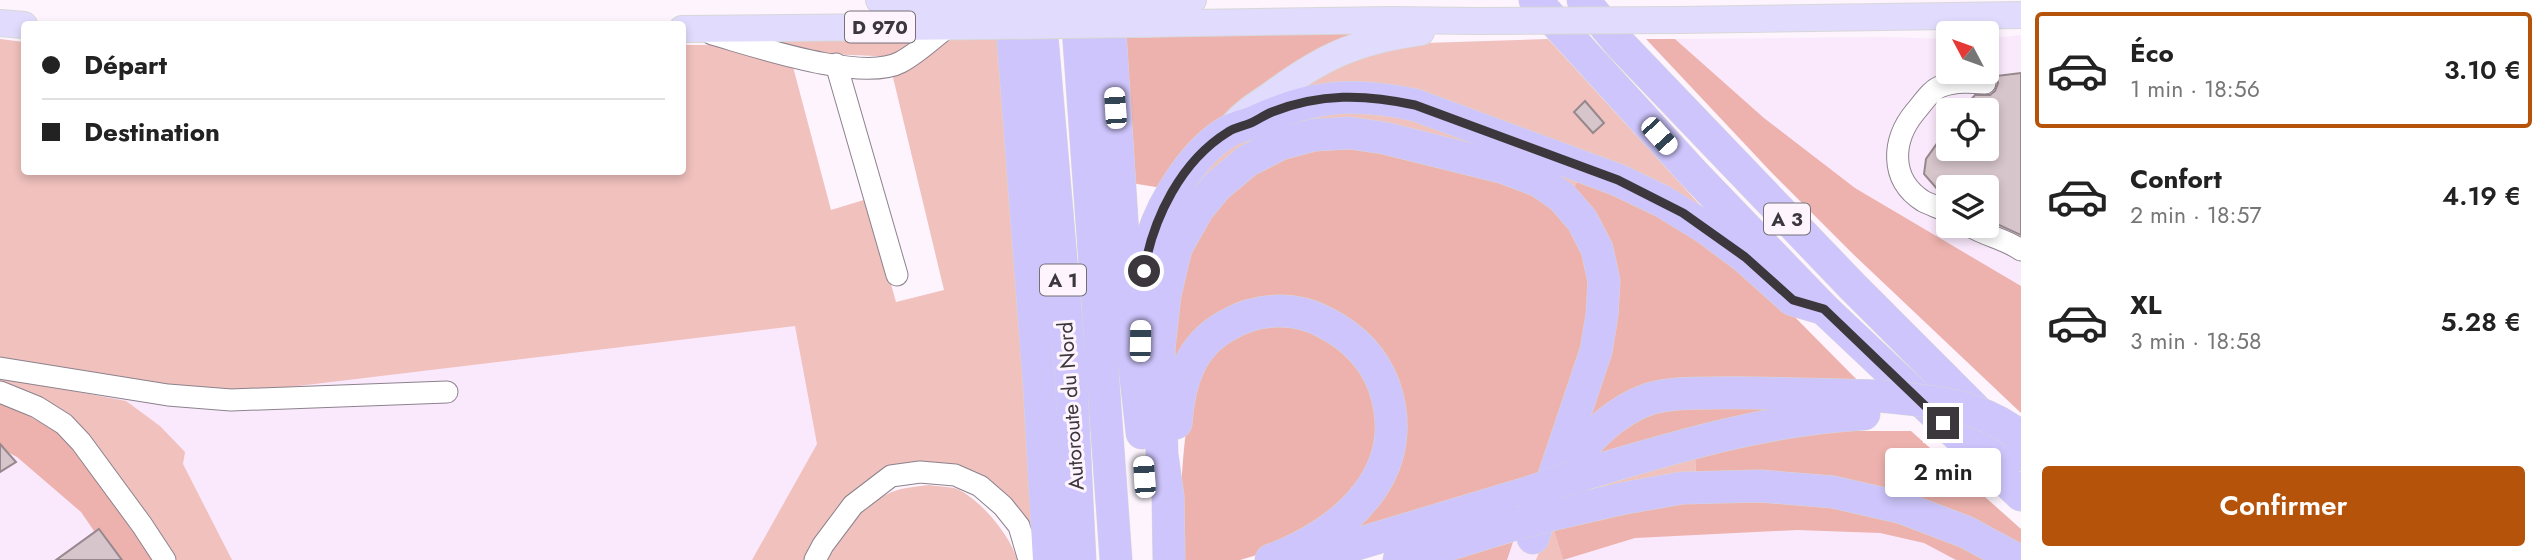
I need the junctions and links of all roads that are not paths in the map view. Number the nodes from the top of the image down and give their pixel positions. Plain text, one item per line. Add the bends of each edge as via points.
1 (879, 0) edge
2 (1039, 0) edge
3 (1076, 0) edge
4 (1193, 0) edge
5 (1535, 0) edge
6 (1583, 0) edge
7 (1123, 8) edge
8 (997, 9) edge
9 (2019, 16) edge
10 (1477, 21) junction
11 (0, 23) edge
12 (21, 25) edge
13 (949, 26) junction
14 (688, 29) edge
15 (0, 37) edge
16 (21, 37) edge
17 (836, 65) junction
18 (1951, 84) edge
19 (1228, 131) junction
20 (1936, 206) edge
21 (1999, 238) edge
22 (2021, 250) edge
23 (897, 275) dead end
24 (1824, 309) junction
25 (0, 368) edge
26 (0, 392) edge
27 (447, 392) dead end
28 (1139, 393) junction
29 (1886, 404) junction
30 (2015, 440) edge
31 (2021, 495) edge
32 (1168, 497) junction
33 (1526, 540) edge
34 (165, 560) edge
35 (815, 560) edge
36 (1030, 560) edge
37 (1049, 560) edge
38 (1080, 560) edge
39 (1116, 560) edge
40 (1150, 560) edge
41 (1169, 560) edge
42 (1271, 560) edge
43 (1304, 560) edge
44 (1399, 560) edge
45 (2018, 560) edge

1 - 8 main road, D 970
2 - 38 highway, Autoroute du Nord / A 1 via 1071,376
3 - 39 highway, Autoroute du Nord / A 1
4 - 7 main road, D 970
5 - 24 highway, A 3
6 - 30 highway, A 3 via 1853,287
7 - 8 main road, D 970, bridge
7 - 10 main road, D 970
7 - 28 highway via 1127,298
8 - 13 main road, D 970
8 - 37 highway via 1039,383
9 - 10 main road, D 970, bridge
10 - 19 main road via 1454,31 1376,40 1330,55 1293,78
11 - 12 main road
13 - 14 main road, D 970
13 - 17 street via 900,63 870,69
14 - 17 street
15 - 16 main road
17 - 23 street
18 - 20 street via 1940,86 1925,100 1898,140 1896,159 1903,180 1922,200
19 - 24 highway via 1321,98 1380,97 1415,105 1618,180 1662,201 1745,257 1793,300
19 - 28 highway via 1195,160 1169,198 1152,236 1142,286
21 - 22 street
24 - 31 highway, A 3
25 - 27 street via 168,395 231,400
26 - 34 street via 64,424
28 - 40 highway
29 - 30 highway, bridge via 1973,421
29 - 33 highway via 1740,392 1649,399 1614,416 1581,447
29 - 43 highway, bridge via 1719,435
32 - 33 highway via 1159,348 1176,248 1198,209 1247,161 1280,144 1314,135 1350,133 1505,168 1539,181 1562,197 1582,220 1597,249 1604,281 1596,351
32 - 41 highway
32 - 42 highway via 1180,388 1188,365 1215,331 1260,312 1290,311 1345,333 1372,362 1389,400 1386,461 1368,495 1345,520 1320,538
33 - 44 highway
33 - 45 highway, bridge via 1555,513 1682,488 1760,486 1833,492 1903,508 1966,532
35 - 36 street via 853,505 891,476 920,472 955,475 980,486 1019,526

